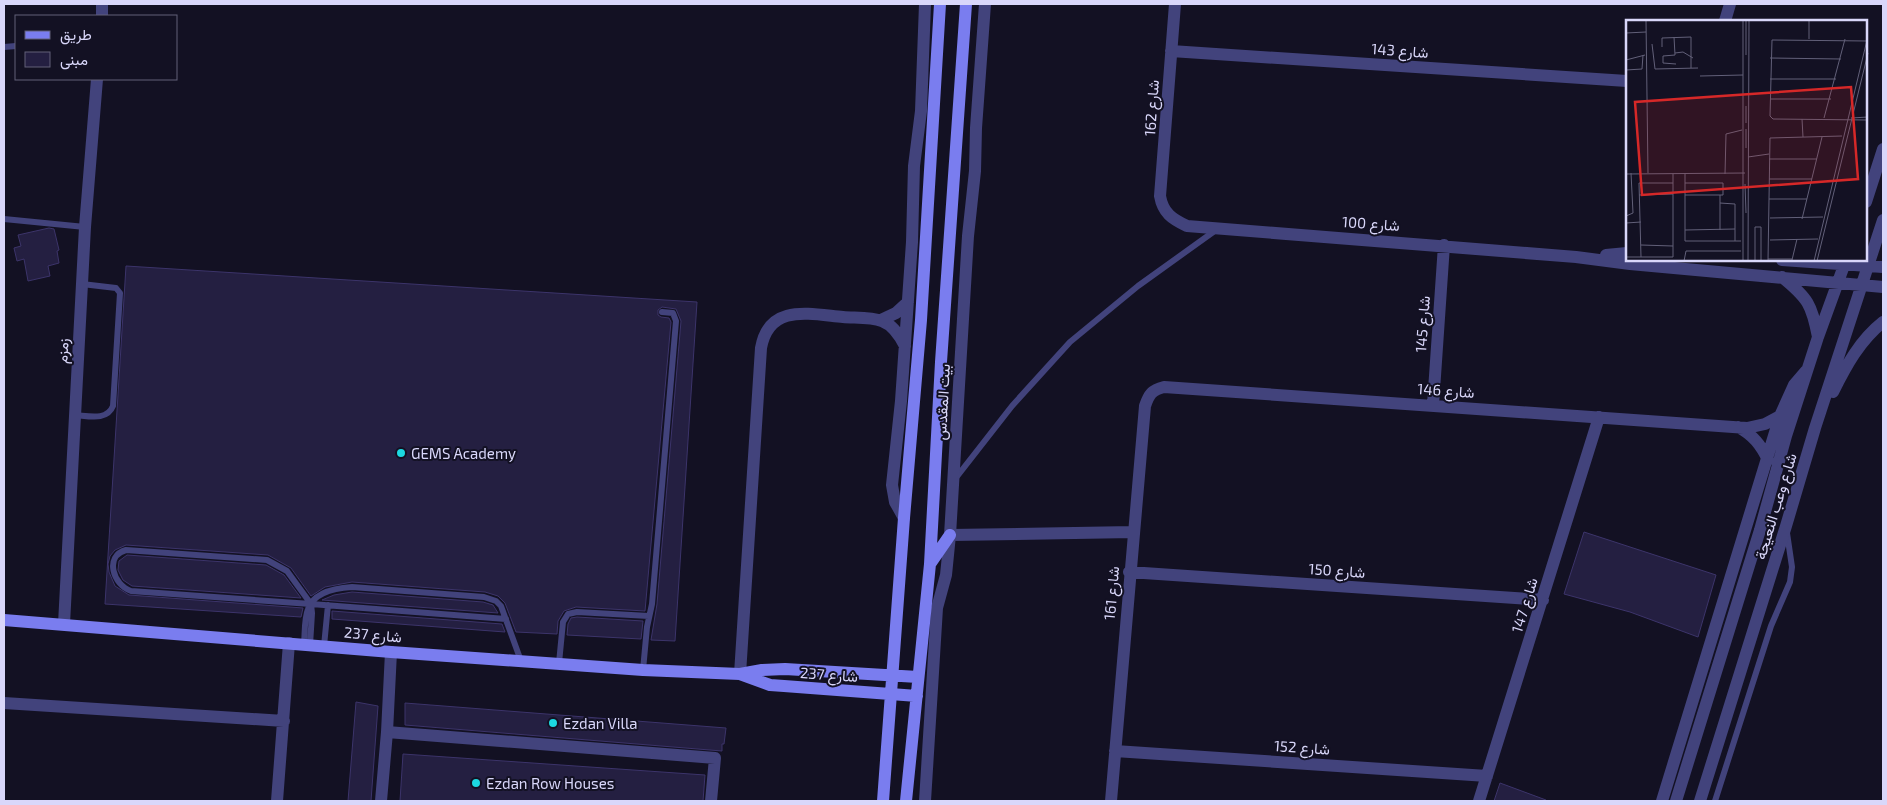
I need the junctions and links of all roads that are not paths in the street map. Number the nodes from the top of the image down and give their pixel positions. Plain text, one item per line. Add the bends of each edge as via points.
1 (924, 4) edge
2 (940, 4) edge
3 (985, 4) edge
4 (1175, 4) edge
5 (1730, 4) edge
6 (965, 8) edge
7 (1725, 20) edge
8 (1172, 51) junction
9 (97, 80) edge
10 (1626, 81) edge
11 (1883, 149) edge
12 (1877, 168) junction
13 (1867, 183) edge
14 (1867, 199) edge
15 (1167, 214) joint
16 (4, 219) edge
17 (1883, 220) edge
18 (86, 227) junction
19 (1219, 228) junction
20 (1444, 245) junction
21 (1626, 253) edge
22 (1576, 257) junction
23 (1818, 261) edge
24 (1846, 262) edge
25 (1868, 267) junction
26 (1883, 267) edge
27 (1782, 277) junction
28 (1838, 283) junction
29 (82, 284) junction
30 (1862, 284) junction
31 (1883, 287) edge
32 (908, 302) junction
33 (662, 312) dead end
34 (881, 320) junction
35 (1883, 322) edge
36 (1818, 337) junction
37 (905, 346) junction
38 (1810, 368) junction
39 (1153, 391) joint
40 (1433, 405) junction
41 (75, 415) junction
42 (1780, 416) junction
43 (1599, 417) junction
44 (1738, 427) junction
45 (1815, 428) junction
46 (1768, 460) junction
47 (953, 482) junction
48 (904, 518) junction
49 (1786, 526) junction
50 (1133, 532) junction
51 (950, 535) junction
52 (930, 564) junction
53 (1130, 572) junction
54 (1543, 600) junction
55 (311, 604) junction
56 (328, 605) junction
57 (649, 616) junction
58 (506, 619) junction
59 (4, 620) edge
60 (64, 624) junction
61 (289, 643) junction
62 (307, 644) junction
63 (324, 646) junction
64 (391, 652) junction
65 (520, 661) junction
66 (559, 663) junction
67 (643, 670) junction
68 (740, 674) junction
69 (894, 676) junction
70 (918, 677) junction
71 (892, 695) junction
72 (917, 696) junction
73 (4, 703) edge
74 (284, 721) junction
75 (387, 732) junction
76 (1115, 751) junction
77 (1487, 776) junction
78 (277, 801) edge
79 (381, 801) edge
80 (711, 801) edge
81 (884, 801) edge
82 (906, 801) edge
83 (925, 801) edge
84 (1111, 801) edge
85 (1479, 801) edge
86 (1662, 801) edge
87 (1676, 801) edge
88 (1700, 801) edge
89 (1715, 801) edge

1 - 32 street, بيت المقدس via 921,111 914,166
2 - 48 street, بيت المقدس via 921,320
3 - 47 street, بيت المقدس
4 - 8 street, شارع 162
5 - 7 street
6 - 52 street, بيت المقدس
8 - 10 street, شارع 143
8 - 15 street, شارع 162 via 1160,196
9 - 18 street, زمزم
11 - 12 street
12 - 13 street
12 - 14 street
15 - 19 street, شارع 100 via 1187,226
16 - 18 lane
17 - 25 street, شارع وعب النعيجة
18 - 29 street, زمزم
19 - 20 street, شارع 100
19 - 47 lane via 1138,286 1070,342 1012,406
20 - 22 street, شارع 100
20 - 40 street, شارع 145
21 - 22 street, شارع 100
22 - 27 street, شارع 100
23 - 24 street
24 - 25 street
24 - 28 street, شارع وعب النعيجة
25 - 26 street
25 - 30 street, شارع وعب النعيجة
27 - 28 street, شارع 100
27 - 36 street via 1801,292 1814,313
28 - 30 street, شارع 100
28 - 36 street, شارع وعب النعيجة
29 - 41 street, زمزم
29 - 41 lane via 116,288 120,292 113,406 104,416
30 - 31 street, شارع 100
30 - 45 street, شارع وعب النعيجة
32 - 34 street
32 - 37 street, بيت المقدس
33 - 57 lane via 673,313 676,321
34 - 37 street via 895,330
34 - 68 street via 792,314 771,324 762,339
35 - 45 street via 1846,367
36 - 38 street, شارع وعب النعيجة
37 - 48 street, بيت المقدس via 892,485 895,502
38 - 42 street, شارع وعب النعيجة via 1794,385
38 - 87 street, شارع وعب النعيجة via 1786,436
39 - 40 street, شارع 146 via 1164,388
39 - 50 street, شارع 161 via 1145,406
40 - 43 street, شارع 146
41 - 60 street, زمزم
42 - 44 street, شارع 146 via 1765,424
42 - 46 street, شارع وعب النعيجة
43 - 44 street, شارع 146
43 - 54 street, شارع 147
44 - 46 street via 1758,443
45 - 49 street, شارع وعب النعيجة
46 - 86 street, شارع وعب النعيجة
47 - 51 street, بيت المقدس
48 - 69 street, بيت المقدس
49 - 88 street, شارع وعب النعيجة
49 - 89 lane via 1792,567 1790,582 1771,626
50 - 51 street
50 - 53 street, شارع 161
51 - 52 street
51 - 83 street, بيت المقدس via 946,576 937,608
52 - 70 street, بيت المقدس
53 - 54 street, شارع 150
53 - 76 street, شارع 161
54 - 77 street, شارع 147
55 - 55 lane via 287,571 267,560 126,550 118,553 114,561 115,578 131,591
55 - 56 lane
55 - 58 lane via 325,592 343,588 475,596 496,601
55 - 62 lane via 307,610
56 - 58 lane
56 - 63 lane
57 - 66 lane via 568,614 563,622
57 - 67 lane
58 - 65 lane
59 - 60 street, شارع 237
60 - 61 street, شارع 237
61 - 62 street, شارع 237
61 - 74 street
62 - 63 street, شارع 237
63 - 64 street, شارع 237
64 - 65 street, شارع 237
64 - 75 street
65 - 66 street, شارع 237
66 - 67 street, شارع 237
67 - 68 street, شارع 237
68 - 69 street, شارع 237 via 785,669
68 - 71 street, شارع 237 via 784,686
69 - 70 street, شارع 237
69 - 71 street, بيت المقدس
70 - 72 street, بيت المقدس
71 - 72 street, شارع 237
71 - 81 street, بيت المقدس
72 - 82 street, بيت المقدس
73 - 74 street
74 - 78 street
75 - 79 street
75 - 80 street via 715,758
76 - 77 street, شارع 152
76 - 84 street, شارع 161
77 - 85 street, شارع 147

